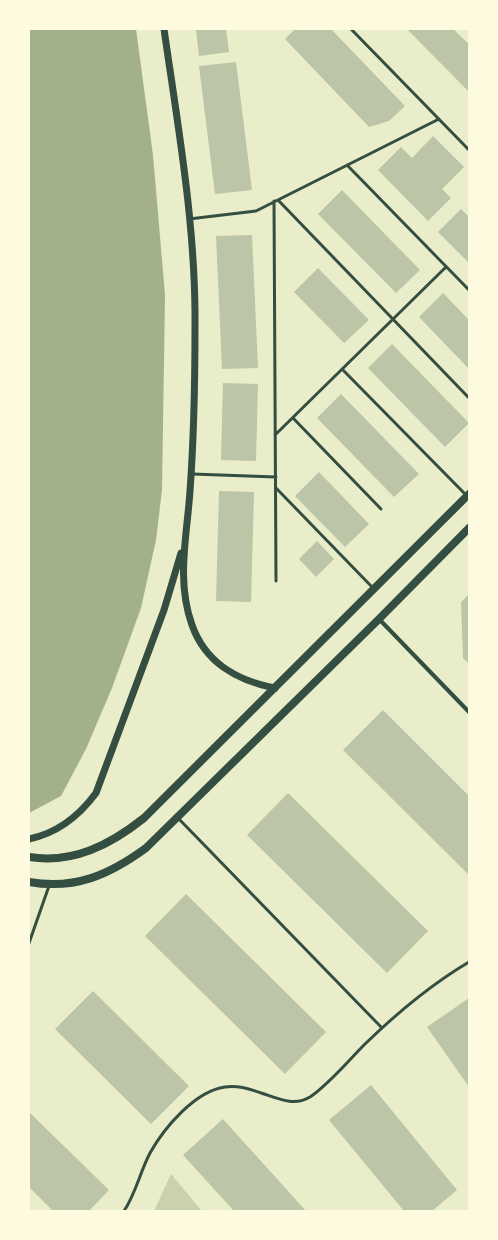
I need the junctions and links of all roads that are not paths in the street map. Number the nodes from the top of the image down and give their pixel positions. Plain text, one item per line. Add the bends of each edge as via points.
1 (164, 29) edge
2 (351, 29) edge
3 (439, 119) junction
4 (469, 150) edge
5 (347, 165) junction
6 (278, 200) junction
7 (274, 201) junction
8 (189, 219) junction
9 (446, 267) junction
10 (469, 290) edge
11 (393, 319) junction
12 (342, 369) junction
13 (469, 398) edge
14 (292, 418) junction
15 (275, 435) junction
16 (191, 474) junction
17 (276, 477) junction
18 (276, 488) junction
19 (468, 495) edge
20 (381, 509) dead end
21 (469, 528) edge
22 (185, 541) junction
23 (276, 581) dead end
24 (374, 589) junction
25 (379, 619) junction
26 (275, 688) junction
27 (469, 712) edge
28 (178, 818) junction
29 (29, 838) edge
30 (29, 857) edge
31 (29, 882) edge
32 (49, 886) junction
33 (29, 943) edge
34 (469, 962) edge
35 (382, 1028) junction
36 (124, 1211) edge

1 - 8 street
2 - 3 lane
3 - 4 lane
3 - 5 lane
5 - 6 lane
5 - 9 lane
6 - 7 lane
6 - 11 lane
7 - 8 lane via 256,211
7 - 15 lane
8 - 16 street via 195,325
9 - 10 lane
9 - 11 lane
11 - 12 lane
11 - 13 lane
12 - 14 lane
12 - 19 lane
14 - 15 lane
14 - 20 lane
15 - 17 lane
16 - 17 lane
16 - 22 street
17 - 18 lane
18 - 23 lane
18 - 24 lane
19 - 24 main road
21 - 25 main road
22 - 26 street via 185,599 192,627 204,651 246,681
22 - 29 street via 164,610 96,793 69,822 50,833
24 - 26 main road
25 - 27 street
25 - 28 main road
26 - 30 main road via 130,829 83,854 55,859
28 - 32 main road via 146,848 111,870 70,884
28 - 35 lane
31 - 32 main road
32 - 33 lane
34 - 35 lane via 427,989
35 - 36 lane via 314,1093 302,1100 290,1102 249,1089 233,1087 217,1089 195,1102 171,1124 149,1154

